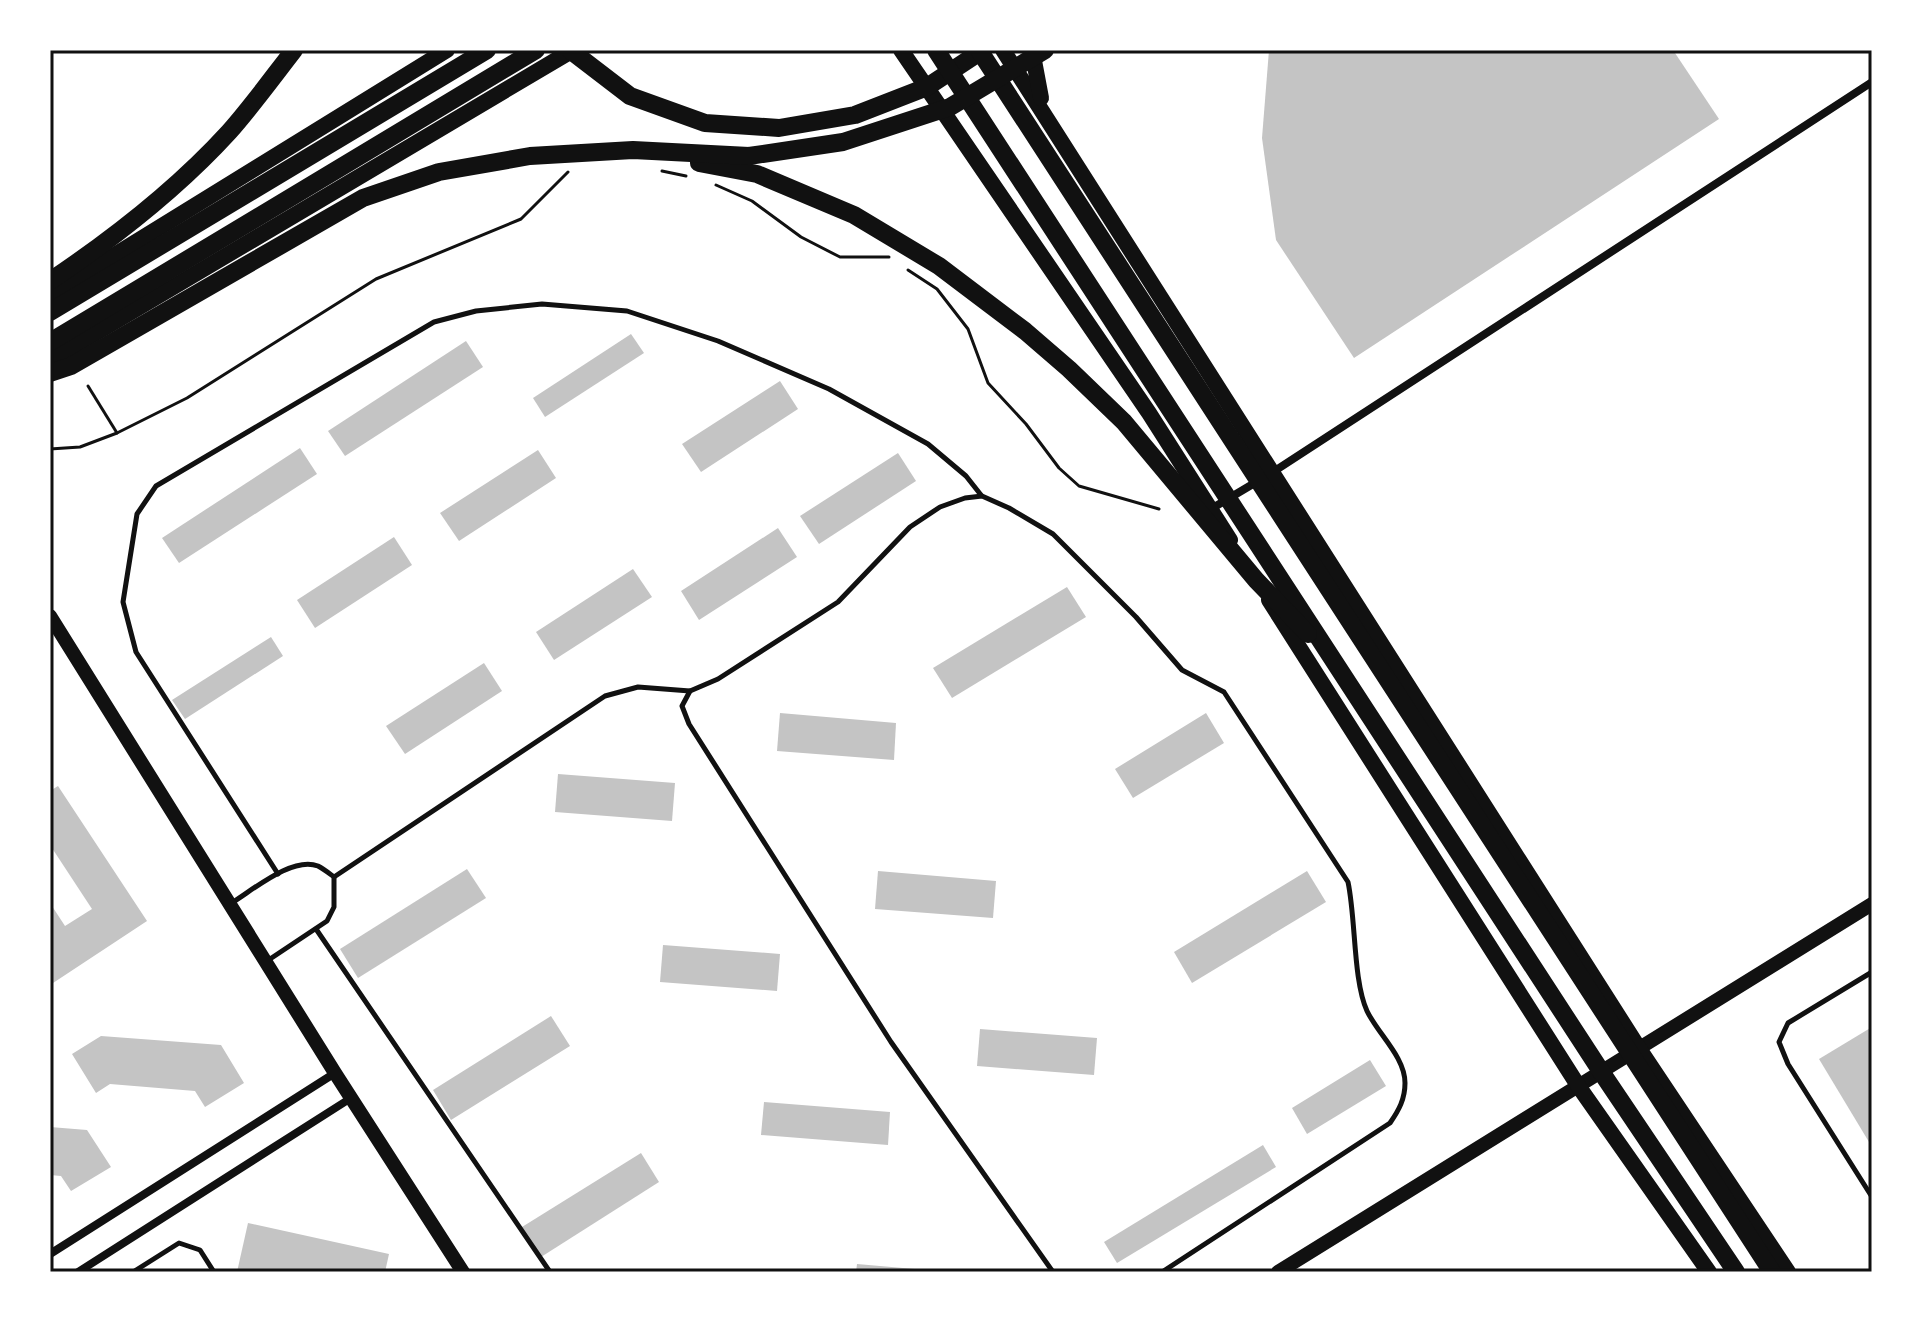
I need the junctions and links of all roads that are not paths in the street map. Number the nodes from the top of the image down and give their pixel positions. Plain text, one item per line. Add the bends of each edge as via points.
1 (294, 50) edge
2 (447, 50) edge
3 (475, 50) edge
4 (487, 50) edge
5 (536, 50) edge
6 (571, 50) edge
7 (901, 50) edge
8 (936, 50) edge
9 (981, 50) edge
10 (1003, 50) edge
11 (1032, 50) edge
12 (1045, 50) edge
13 (1872, 82) edge
14 (1045, 115) junction
15 (347, 132) junction
16 (633, 150) junction
17 (50, 281) edge
18 (50, 295) edge
19 (50, 312) edge
20 (50, 342) edge
21 (50, 360) edge
22 (50, 373) edge
23 (1271, 473) junction
24 (982, 496) junction
25 (1211, 509) junction
26 (50, 616) edge
27 (1337, 663) junction
28 (690, 691) junction
29 (278, 874) junction
30 (334, 877) junction
31 (230, 904) junction
32 (1872, 904) edge
33 (316, 929) junction
34 (266, 962) junction
35 (1872, 972) edge
36 (1640, 1050) junction
37 (335, 1073) junction
38 (1579, 1087) junction
39 (351, 1098) junction
40 (1872, 1197) edge
41 (50, 1254) edge
42 (78, 1272) edge
43 (133, 1272) edge
44 (214, 1272) edge
45 (463, 1272) edge
46 (550, 1272) edge
47 (1053, 1272) edge
48 (1162, 1272) edge
49 (1278, 1272) edge
50 (1709, 1272) edge
51 (1736, 1272) edge
52 (1772, 1272) edge
53 (1788, 1272) edge

1 - 17 highway via 229,132 152,205
2 - 18 main road
3 - 15 highway
4 - 15 highway
5 - 20 highway
6 - 9 highway via 645,102 705,123 779,128 855,115 927,87
6 - 21 main road
7 - 25 main road
8 - 27 highway
9 - 52 highway
10 - 14 main road
11 - 14 main road
12 - 16 highway via 950,107 843,142 749,156
13 - 23 street
14 - 23 main road
15 - 19 highway
16 - 22 highway via 515,159 439,172 363,198 71,366
16 - 27 highway via 757,174 854,215 939,266 1069,369 1124,422 1256,580
23 - 25 street
23 - 36 main road
24 - 28 lane via 940,507 910,527 838,602 718,679
24 - 29 lane via 928,444 829,389 718,341 627,311 542,304 434,322 156,486 137,514 123,602 136,652
24 - 48 lane via 1053,534 1182,670 1224,692 1348,882 1361,993 1405,1081 1402,1106 1390,1123
25 - 38 main road
26 - 31 street
27 - 51 highway
28 - 30 lane via 638,687 605,696
28 - 47 lane via 682,706 689,724 891,1042
29 - 30 lane via 304,864
29 - 31 lane
30 - 33 lane via 334,907
31 - 34 street
32 - 36 street
33 - 34 lane
33 - 46 lane
34 - 37 street
35 - 40 lane via 1788,1023 1779,1042
36 - 38 street
36 - 53 main road
37 - 39 street
37 - 41 street
38 - 49 street
38 - 50 main road
39 - 42 street
39 - 45 street
43 - 44 lane via 179,1243 200,1250

